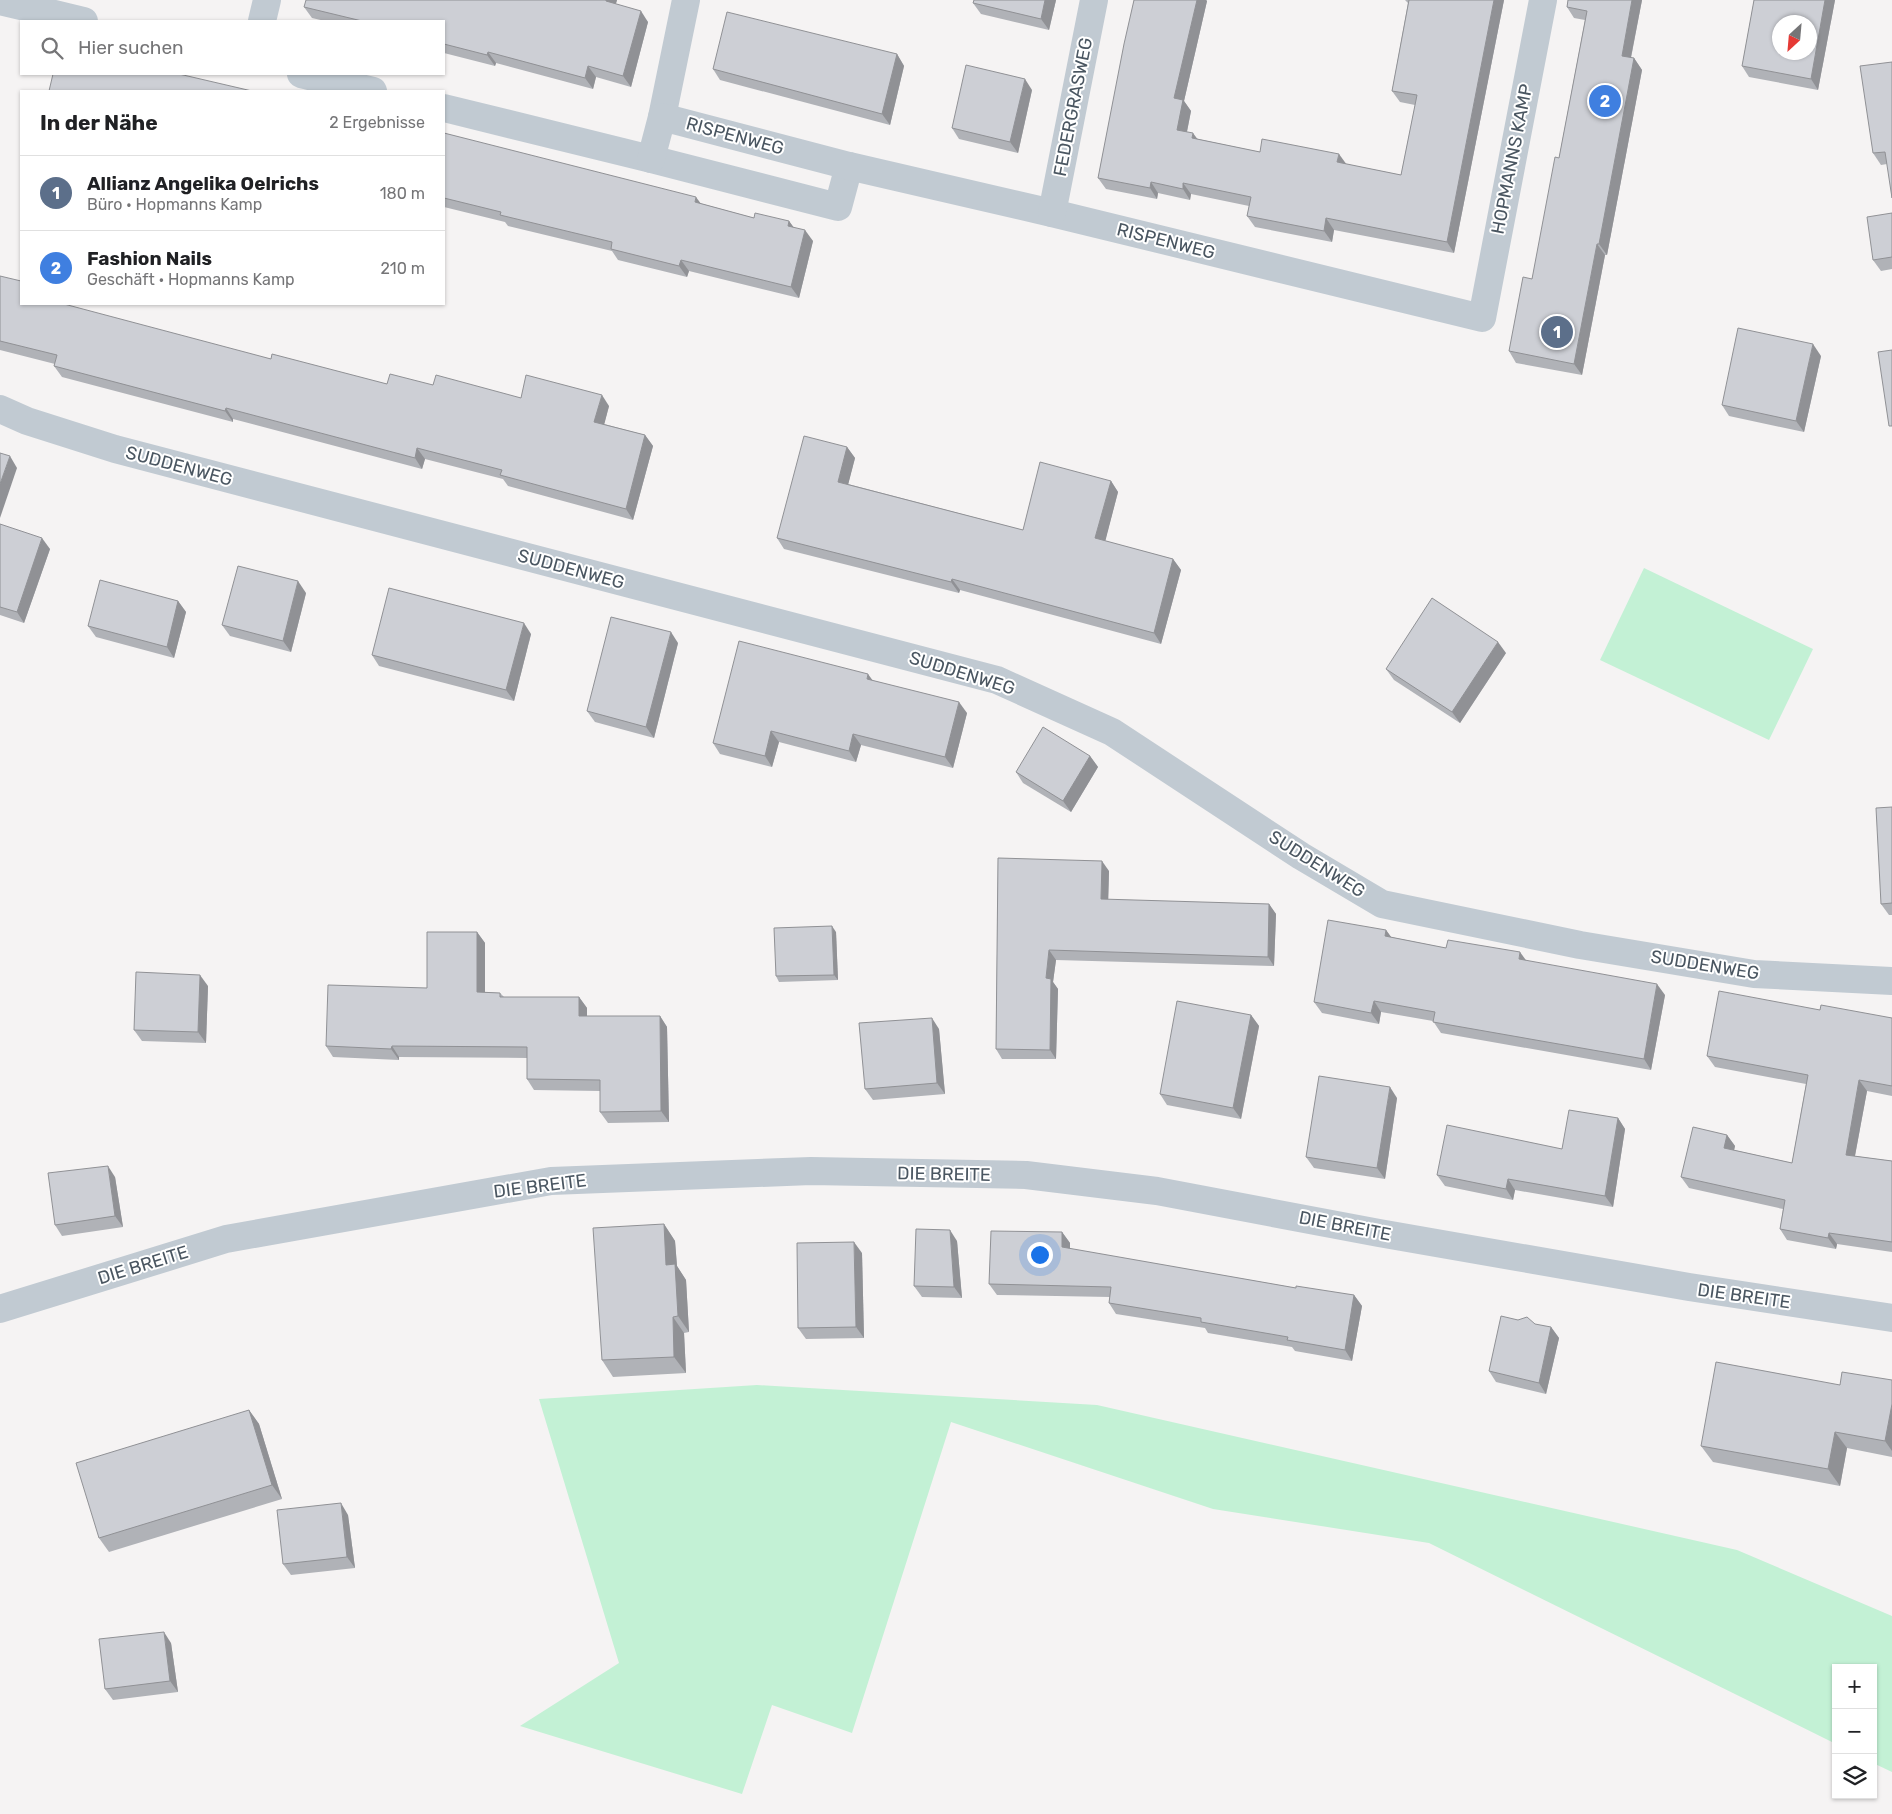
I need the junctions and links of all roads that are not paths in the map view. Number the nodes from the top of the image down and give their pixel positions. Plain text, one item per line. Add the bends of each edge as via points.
1 (267, 0) edge
2 (686, 0) edge
3 (1094, 0) edge
4 (1543, 0) edge
5 (0, 1) edge
6 (80, 20) edge
7 (262, 20) edge
8 (305, 75) edge
9 (369, 90) edge
10 (445, 108) edge
11 (662, 117) junction
12 (651, 159) junction
13 (849, 166) junction
14 (1052, 213) junction
15 (1482, 318) joint
16 (0, 409) edge
17 (1892, 981) edge
18 (0, 1309) edge
19 (1892, 1318) edge

1 - 7 street
2 - 11 street
3 - 14 street, FEDERGRASWEG
4 - 15 street, HOPMANNS KAMP
5 - 6 street
8 - 9 street
10 - 12 street
11 - 12 street, RISPENWEG
11 - 13 street, RISPENWEG
12 - 13 street via 838,207
13 - 14 street, RISPENWEG
14 - 15 street, RISPENWEG
16 - 17 street, SUDDENWEG via 124,452 997,680 1112,732 1300,856 1382,904 1580,945 1754,974
18 - 19 street, DIE BREITE via 226,1239 542,1183 810,1171 1026,1175 1157,1191 1689,1288

